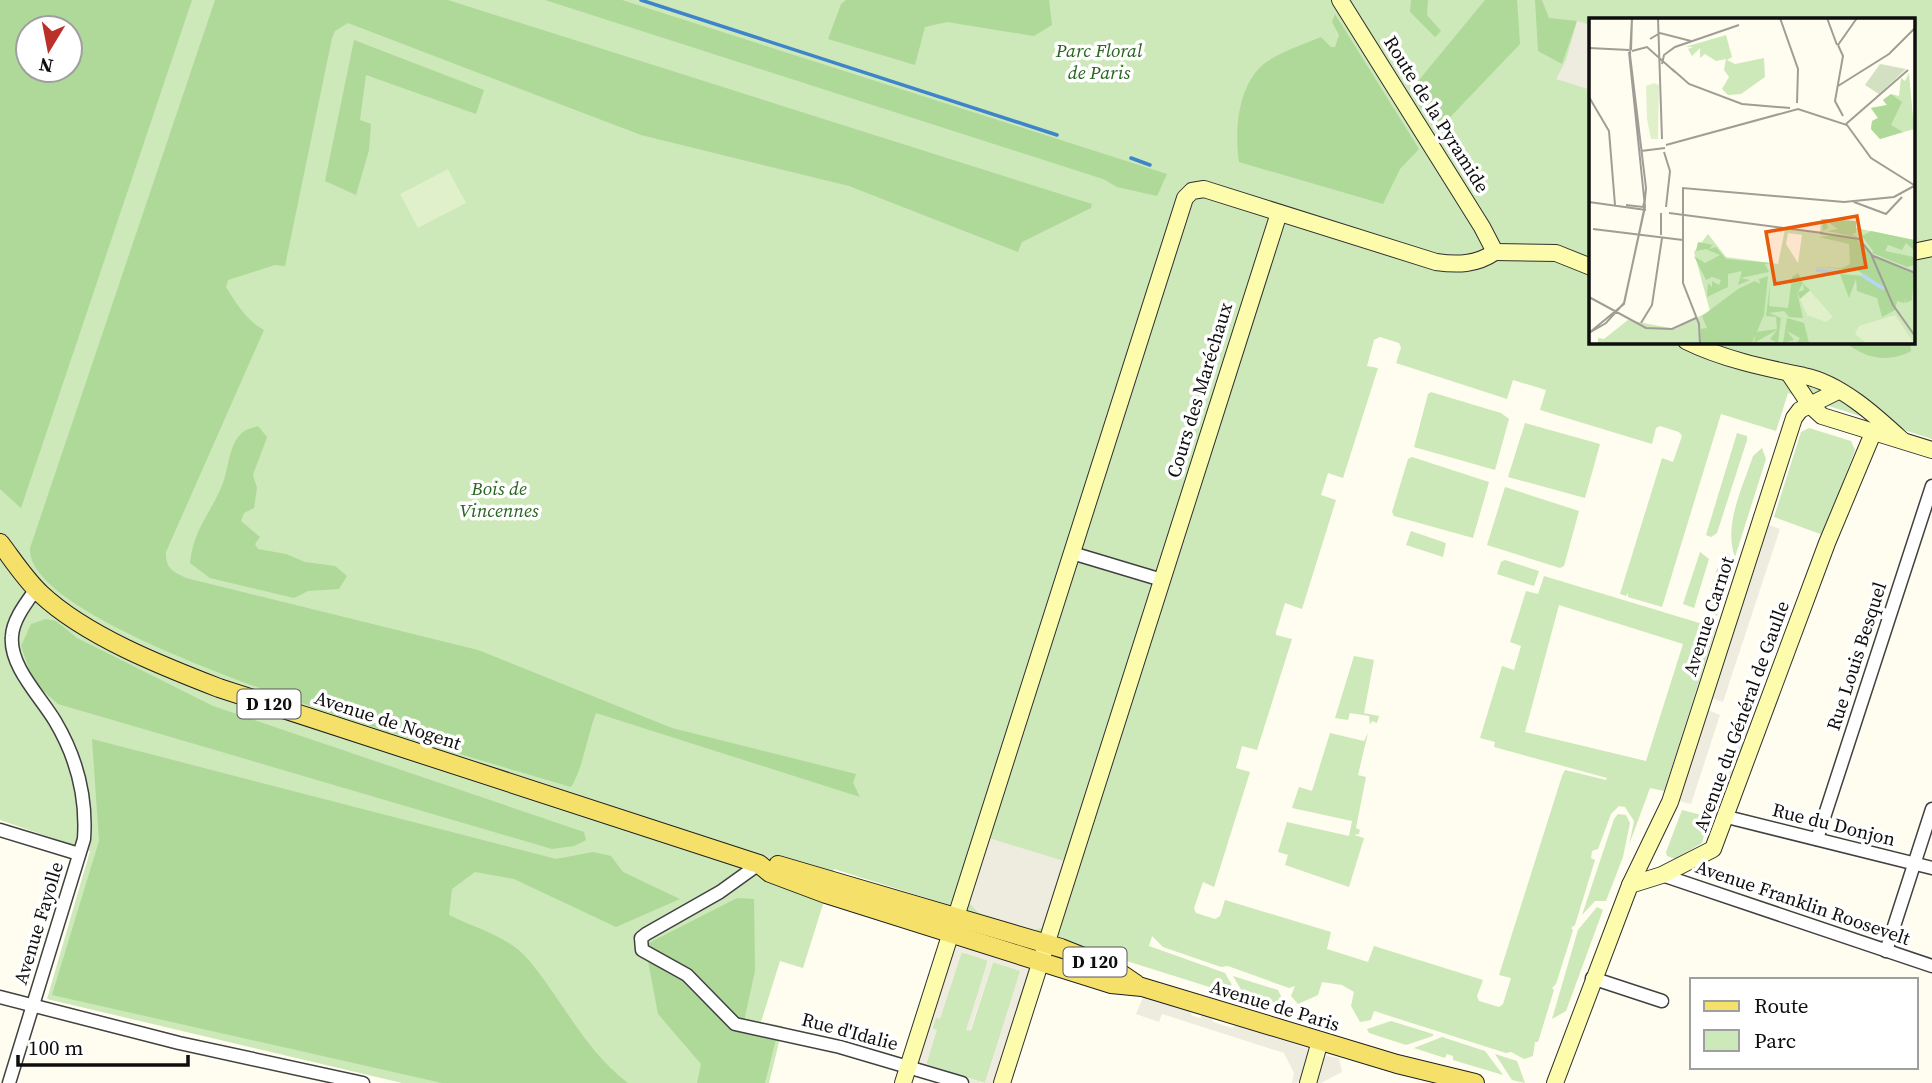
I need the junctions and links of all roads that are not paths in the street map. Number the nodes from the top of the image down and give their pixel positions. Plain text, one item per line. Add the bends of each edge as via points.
1 (1340, 0) edge
2 (1279, 213) junction
3 (1932, 248) edge
4 (1494, 252) junction
5 (1914, 252) edge
6 (1589, 266) edge
7 (1692, 343) edge
8 (1790, 375) junction
9 (1838, 391) junction
10 (1810, 405) junction
11 (1873, 433) junction
12 (1902, 440) junction
13 (1932, 450) edge
14 (1932, 486) edge
15 (0, 543) edge
16 (1072, 552) junction
17 (1161, 580) junction
18 (36, 589) junction
19 (1932, 809) edge
20 (1727, 817) junction
21 (0, 830) edge
22 (1817, 839) junction
23 (1649, 845) junction
24 (79, 854) junction
25 (759, 864) junction
26 (1914, 864) junction
27 (1932, 868) edge
28 (1662, 874) junction
29 (1630, 885) junction
30 (955, 919) junction
31 (1044, 947) junction
32 (1886, 951) junction
33 (1932, 965) edge
34 (1592, 978) junction
35 (0, 997) edge
36 (1662, 1001) dead end
37 (33, 1006) junction
38 (1320, 1041) junction
39 (1397, 1064) junction
40 (908, 1067) junction
41 (9, 1083) edge
42 (362, 1083) edge
43 (903, 1083) edge
44 (962, 1083) edge
45 (1002, 1083) edge
46 (1308, 1083) edge
47 (1433, 1083) edge
48 (1475, 1083) edge
49 (1555, 1083) edge

1 - 4 street, Route de la Pyramide
2 - 4 street via 1436,262 1470,263
2 - 16 street via 1204,189 1192,191 1180,211
2 - 17 street, Cours des Maréchaux
3 - 5 street
4 - 6 street via 1556,253
7 - 8 street
8 - 9 street via 1803,375
8 - 10 street
9 - 10 street
9 - 12 street
10 - 11 street via 1834,421
10 - 23 street, Avenue Carnot via 1794,418 1670,802
11 - 12 street
11 - 20 street, Avenue du Général de Gaulle via 1827,543
12 - 13 street
14 - 22 street, Rue Louis Besquel
15 - 18 main road, Avenue de Nogent / D 120
16 - 17 street
16 - 30 street
17 - 31 street, Cours des Maréchaux
18 - 24 street, Avenue Fayolle via 15,624 12,650 57,723 80,775 85,817
18 - 25 main road, Avenue de Nogent / D 120 via 103,635 219,688
19 - 26 street
20 - 22 street, Rue du Donjon
20 - 28 street, Avenue du Général de Gaulle via 1713,849
21 - 24 street
22 - 26 street, Rue du Donjon
23 - 28 street
23 - 29 street, Avenue Carnot
24 - 37 street, Avenue Fayolle
25 - 30 main road, Avenue de Nogent / D 120 via 770,873 826,894
25 - 40 street, Rue d'Idalie via 646,934 640,945 647,955 687,975 735,1024
26 - 27 street, Rue du Donjon
26 - 32 street
28 - 29 street, Avenue du Général de Gaulle
28 - 32 street, Avenue Franklin Roosevelt
29 - 34 street
30 - 31 main road, Avenue de Paris / D 120
30 - 40 street
31 - 38 main road, Avenue de Paris / D 120 via 1114,970 1142,987
31 - 45 street, Cours des Maréchaux
32 - 33 street, Avenue Franklin Roosevelt
34 - 36 street
34 - 49 street
35 - 37 street
37 - 41 street, Avenue Fayolle
37 - 42 street
38 - 39 main road, Avenue de Paris / D 120
38 - 46 street
39 - 47 main road, Avenue de Paris / D 120
39 - 48 main road, Avenue de Paris / D 120
40 - 43 street
40 - 44 street, Rue d'Idalie

